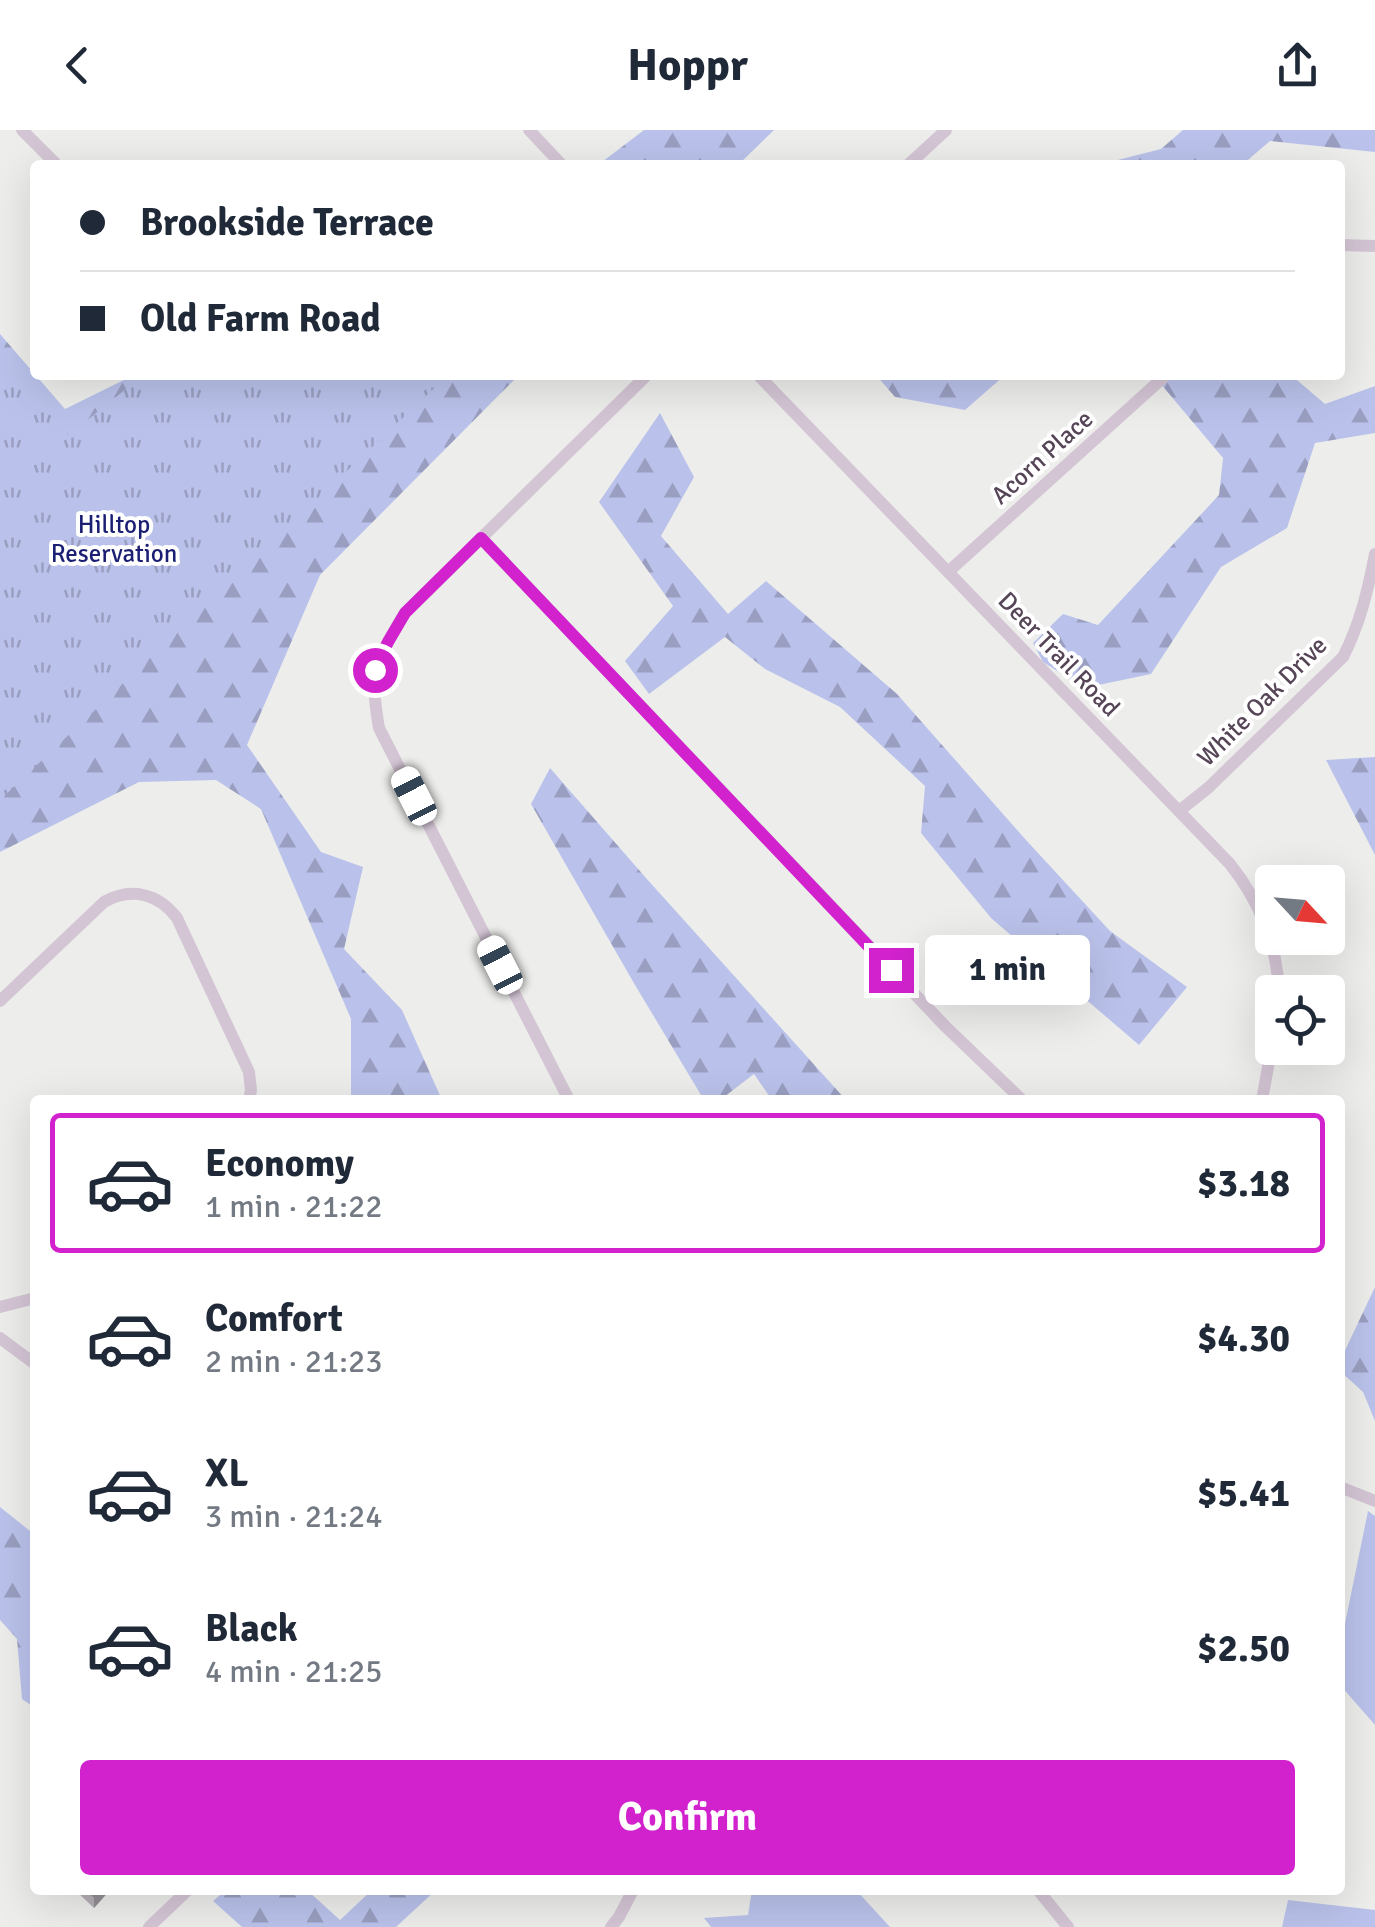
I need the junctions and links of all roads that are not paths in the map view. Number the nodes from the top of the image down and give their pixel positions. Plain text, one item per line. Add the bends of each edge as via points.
1 (22, 130) edge
2 (529, 130) edge
3 (946, 130) edge
4 (52, 160) edge
5 (557, 160) edge
6 (913, 160) edge
7 (1345, 245) edge
8 (1375, 246) edge
9 (642, 380) edge
10 (763, 380) edge
11 (1160, 380) edge
12 (481, 538) junction
13 (1375, 554) edge
14 (948, 572) junction
15 (1179, 811) junction
16 (1277, 975) edge
17 (0, 1001) edge
18 (1268, 1065) edge
19 (249, 1095) edge
20 (566, 1095) edge
21 (1017, 1095) edge
22 (1263, 1095) edge
23 (30, 1299) edge
24 (0, 1307) edge
25 (0, 1338) edge
26 (30, 1360) edge
27 (1345, 1490) edge
28 (1375, 1501) edge
29 (183, 1895) edge
30 (630, 1895) edge
31 (1043, 1895) edge
32 (149, 1927) edge
33 (611, 1927) edge
34 (1068, 1927) edge

1 - 4 street
2 - 5 street
3 - 6 street
7 - 8 street
9 - 12 street
10 - 14 street, Deer Trail Road
11 - 14 street, Acorn Place
12 - 20 street via 405,613 375,670 374,698 379,728
12 - 21 street
13 - 15 street, White Oak Drive via 1343,657
14 - 15 street, Deer Trail Road
15 - 16 street, Deer Trail Road via 1255,900
17 - 19 street via 104,902 131,893 152,896 177,918 245,1064
18 - 22 street
23 - 24 street
25 - 26 street
27 - 28 street
29 - 32 street
30 - 33 street
31 - 34 street

